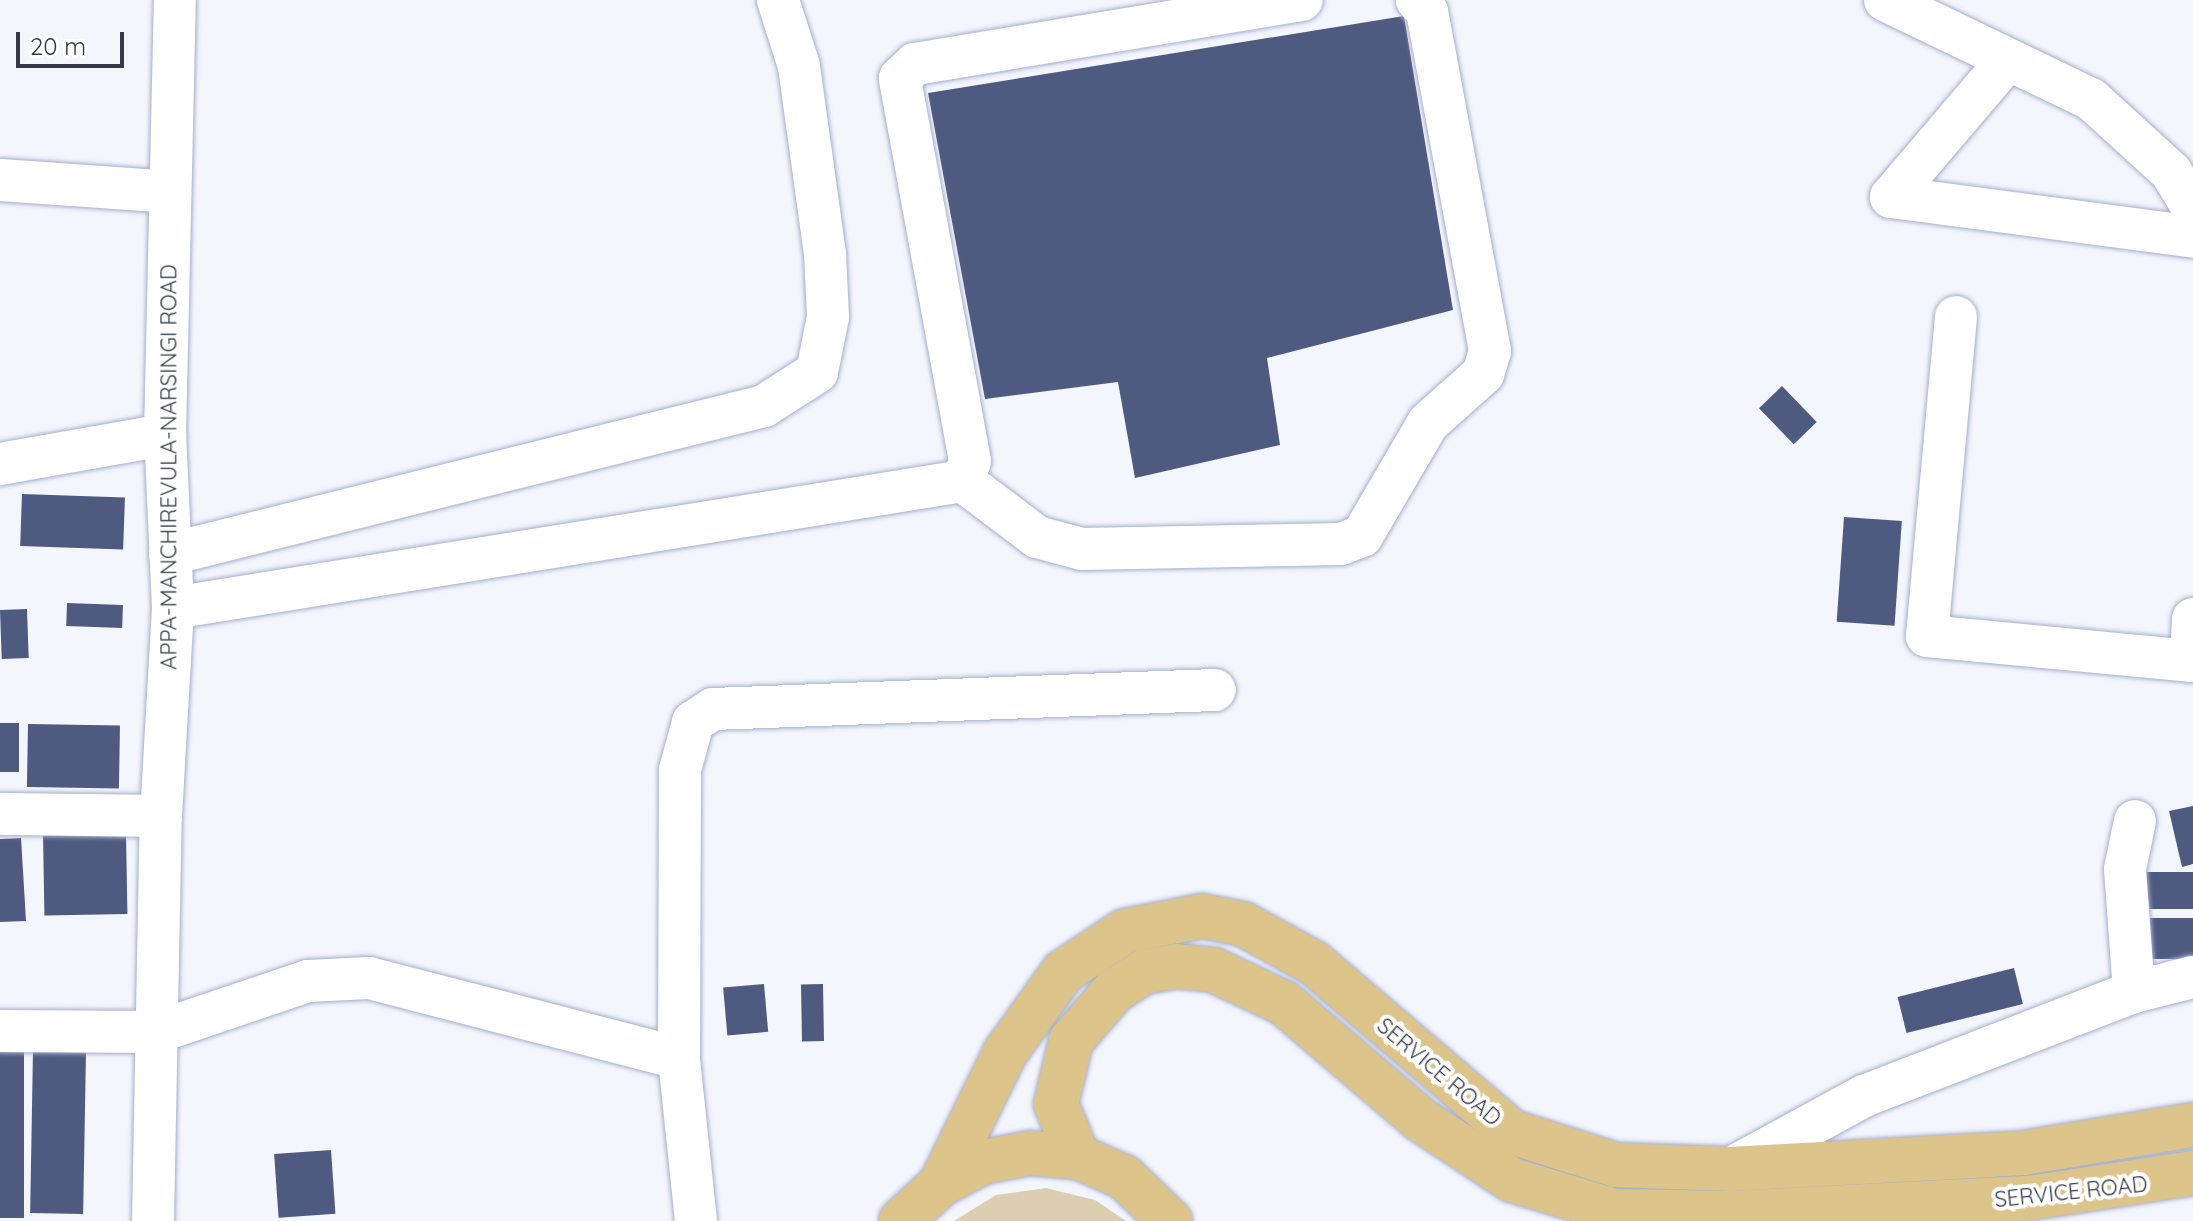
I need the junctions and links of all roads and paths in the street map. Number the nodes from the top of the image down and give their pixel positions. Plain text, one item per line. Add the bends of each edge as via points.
1 (175, 0) edge
2 (778, 0) edge
3 (1302, 0) edge
4 (1417, 0) edge
5 (1885, 0) edge
6 (2005, 63) junction
7 (0, 180) edge
8 (170, 192) junction
9 (2193, 208) edge
10 (2193, 237) edge
11 (1956, 317) dead end
12 (165, 435) junction
13 (0, 464) edge
14 (963, 481) junction
15 (170, 554) junction
16 (173, 608) junction
17 (2193, 619) edge
18 (2192, 661) edge
19 (1215, 690) dead end
20 (0, 814) edge
21 (161, 816) junction
22 (2135, 821) dead end
23 (2193, 977) edge
24 (2134, 992) junction
25 (0, 1031) edge
26 (157, 1032) junction
27 (679, 1058) junction
28 (2193, 1125) edge
29 (1078, 1157) junction
30 (1730, 1169) junction
31 (2193, 1173) edge
32 (941, 1184) junction
33 (906, 1219) edge
34 (153, 1221) edge
35 (696, 1221) edge
36 (1170, 1221) edge

1 - 8 street, APPA-MANCHIREVULA-NARSINGI ROAD
2 - 15 street via 799,66 825,254 828,317 817,372 764,406
3 - 14 street via 915,64 900,78 970,461
4 - 14 street via 1427,12 1490,351 1483,374 1428,423 1362,536 1341,544 1082,549 1037,537
5 - 6 street
6 - 9 street via 2091,99 2171,172
6 - 10 street via 1891,197
7 - 8 street
8 - 12 street, APPA-MANCHIREVULA-NARSINGI ROAD
11 - 18 street via 1927,636
12 - 13 street
12 - 15 street, APPA-MANCHIREVULA-NARSINGI ROAD
14 - 16 street
15 - 16 street, APPA-MANCHIREVULA-NARSINGI ROAD
16 - 21 street, APPA-MANCHIREVULA-NARSINGI ROAD
17 - 18 street
19 - 27 street via 713,709 693,722 680,770
20 - 21 street
21 - 26 street, APPA-MANCHIREVULA-NARSINGI ROAD
22 - 24 street via 2125,869
23 - 24 street
24 - 30 street via 1864,1096
25 - 26 street
26 - 27 street via 308,981 369,978
26 - 34 street, APPA-MANCHIREVULA-NARSINGI ROAD
27 - 35 street
28 - 30 main road, SERVICE ROAD via 2075,1149
29 - 31 main road, SERVICE ROAD via 1056,1104 1071,1041 1114,991 1143,972 1176,966 1214,970 1263,990 1461,1151 1512,1180 1615,1211 1730,1213 2030,1198
29 - 32 main road via 1030,1153 983,1162
29 - 36 main road via 1124,1177
30 - 32 main road, SERVICE ROAD via 1616,1165 1512,1132 1314,963 1243,924 1202,916 1125,931 1063,972 1005,1053
32 - 33 main road

